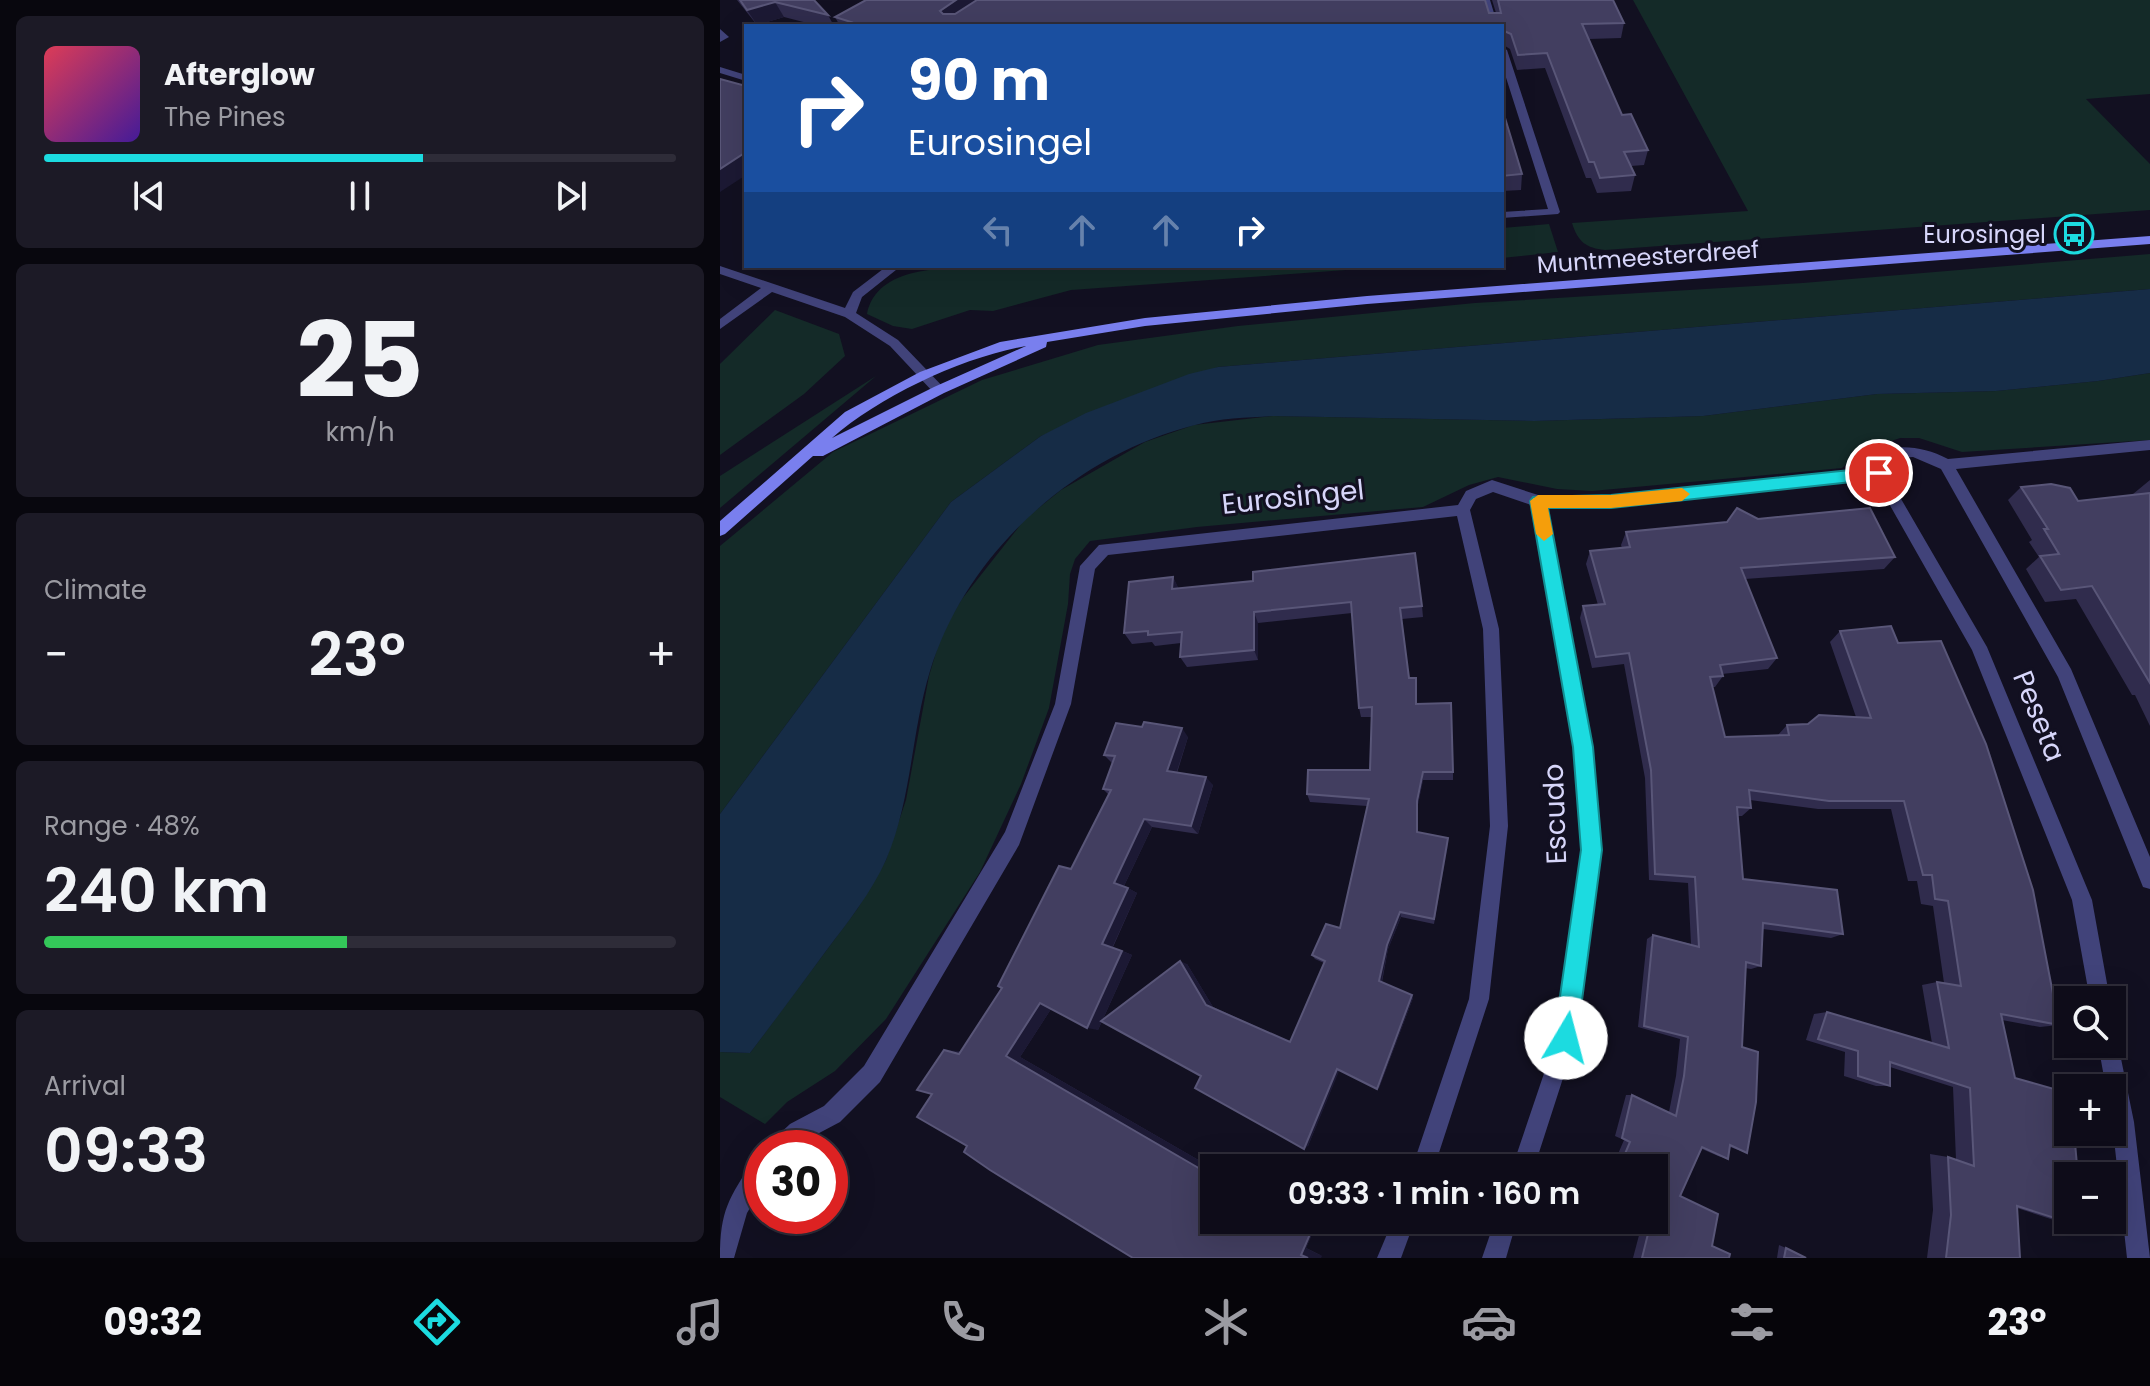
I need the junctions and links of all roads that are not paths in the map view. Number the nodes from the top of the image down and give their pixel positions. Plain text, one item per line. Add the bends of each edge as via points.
1 (1486, 0) edge
2 (1493, 24) edge
3 (720, 32) edge
4 (720, 39) edge
5 (1504, 63) edge
6 (720, 70) edge
7 (744, 77) edge
8 (1507, 83) edge
9 (1504, 215) edge
10 (2150, 240) edge
11 (892, 268) edge
12 (720, 270) edge
13 (771, 287) junction
14 (849, 314) junction
15 (720, 325) edge
16 (1054, 338) junction
17 (925, 375) junction
18 (939, 390) junction
19 (2150, 445) edge
20 (802, 459) junction
21 (1946, 465) junction
22 (1879, 473) junction
23 (1538, 501) junction
24 (1463, 510) junction
25 (720, 530) edge
26 (2150, 880) edge
27 (2097, 986) edge
28 (2111, 1058) edge
29 (802, 1130) edge
30 (1428, 1154) edge
31 (1528, 1154) edge
32 (744, 1197) edge
33 (1398, 1234) edge
34 (1502, 1234) edge
35 (722, 1258) edge
36 (1389, 1258) edge
37 (1494, 1258) edge
38 (2139, 1258) edge

1 - 2 street
3 - 4 street
5 - 8 street
6 - 7 street
8 - 9 street via 1554,212
10 - 16 main road, Muntmeesterdreef via 1367,300 1145,322
11 - 14 street via 857,295
12 - 13 street
13 - 14 street
13 - 15 street
14 - 17 street via 894,343
16 - 17 main road, Muntmeesterdreef via 1000,346
16 - 18 main road, Muntmeesterdreef
17 - 18 street
17 - 20 main road, Muntmeesterdreef via 850,415
18 - 20 main road, Muntmeesterdreef
19 - 21 street
20 - 25 main road, Muntmeesterdreef
21 - 22 street via 1926,453 1900,449 1878,456
21 - 26 street, Peseta via 2065,674
22 - 23 street via 1611,502
22 - 27 street, Peseta via 1979,647 2082,900
23 - 24 street via 1492,486 1471,495
23 - 31 street, Escudo via 1583,747 1592,850 1566,1038
24 - 29 street, Eurosingel via 1104,549 1088,566 1063,704 1012,838 872,1074 832,1114
24 - 30 street, Escudo via 1491,629 1499,826 1479,999
28 - 38 street
32 - 35 street
33 - 36 street
34 - 37 street

